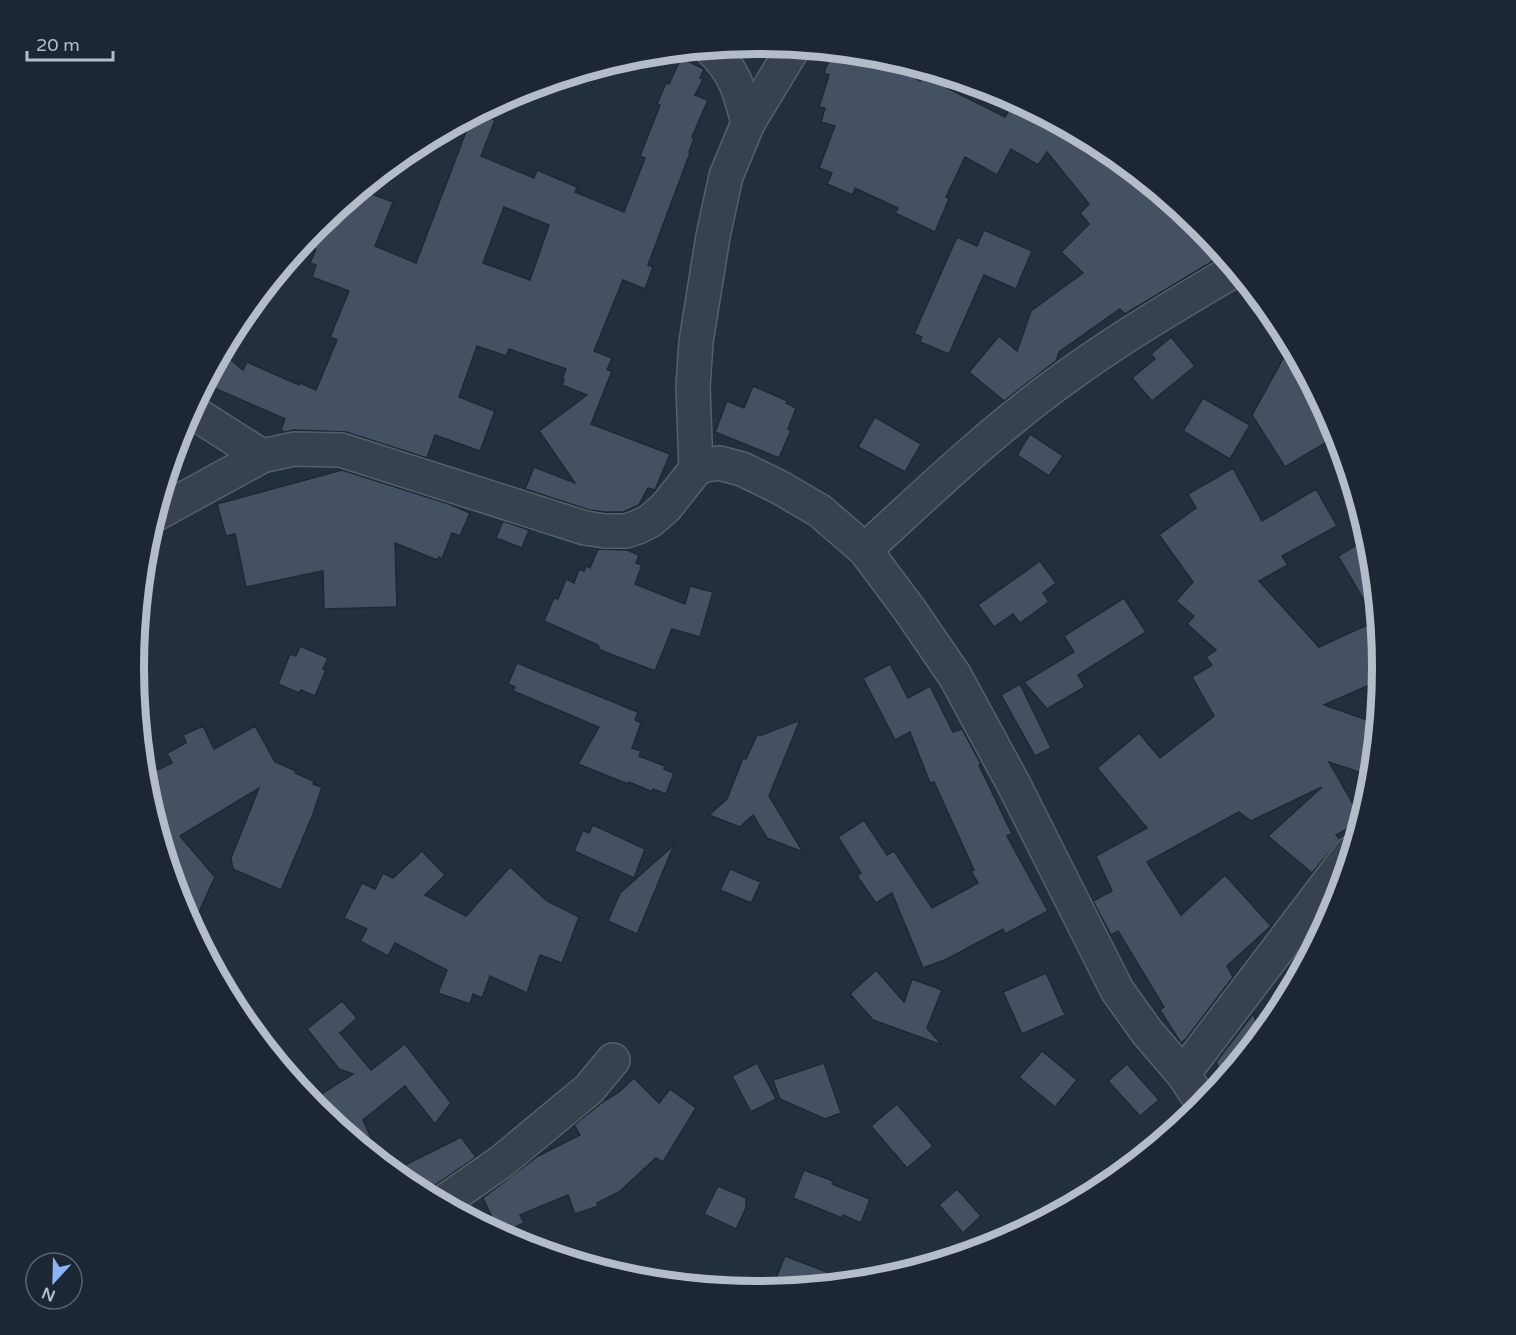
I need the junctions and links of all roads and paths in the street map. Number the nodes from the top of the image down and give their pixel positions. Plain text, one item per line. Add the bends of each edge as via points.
1 (718, 55) edge
2 (789, 55) edge
3 (748, 123) junction
4 (1228, 274) edge
5 (199, 416) edge
6 (262, 456) junction
7 (696, 468) junction
8 (165, 509) edge
9 (865, 550) junction
10 (1336, 873) edge
11 (613, 1060) dead end
12 (1184, 1074) junction
13 (1197, 1095) edge
14 (449, 1198) edge

1 - 3 street via 738,88
2 - 3 street
3 - 7 street via 726,176 704,286 693,387
4 - 9 street via 1068,376 989,437
5 - 6 street
6 - 7 street via 294,449 341,450 605,531 626,531 650,521
6 - 8 street
7 - 9 street via 719,463 742,469 820,511
9 - 12 street via 955,676 1117,990
10 - 12 street
11 - 14 street via 588,1089 501,1162
12 - 13 street

